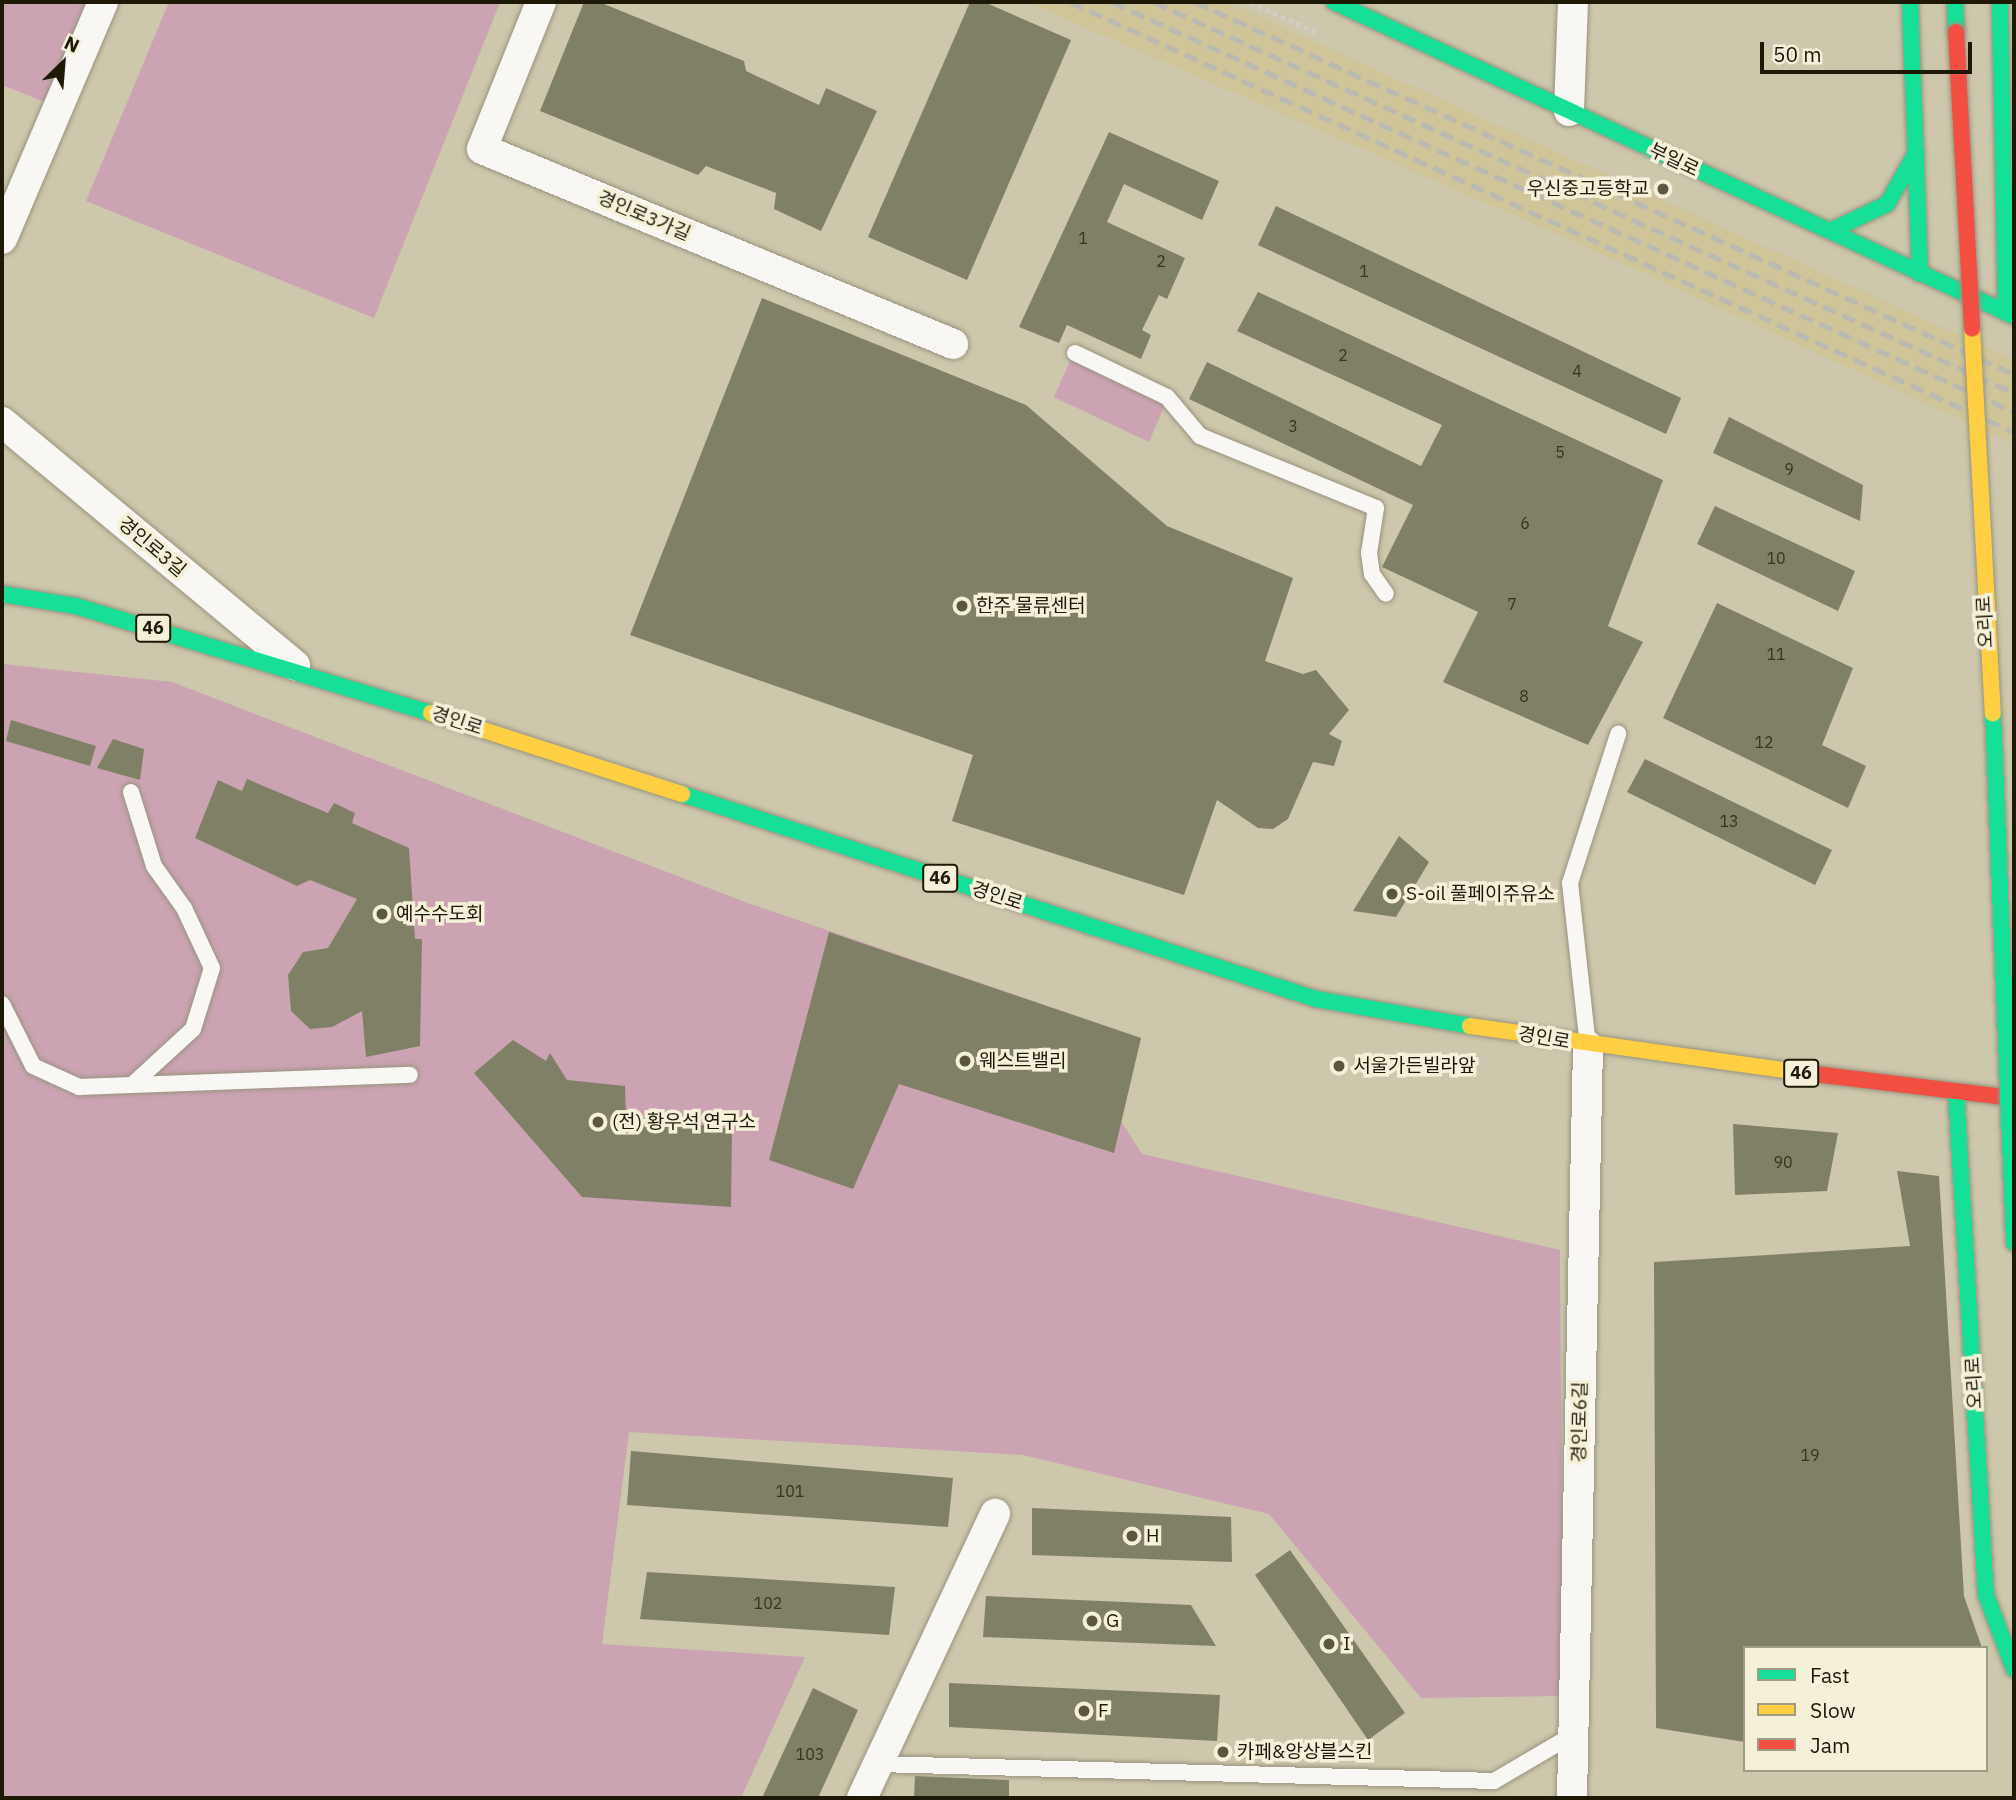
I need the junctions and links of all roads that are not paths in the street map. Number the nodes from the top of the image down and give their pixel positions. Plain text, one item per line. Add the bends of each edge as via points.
1 (103, 2) edge
2 (541, 2) edge
3 (1334, 2) edge
4 (1573, 2) edge
5 (1910, 2) edge
6 (1955, 2) edge
7 (2000, 2) edge
8 (1913, 94) junction
9 (2002, 96) junction
10 (1570, 111) junction
11 (1916, 151) junction
12 (1830, 232) junction
13 (2, 239) edge
14 (1920, 274) junction
15 (2010, 315) edge
16 (953, 344) dead end
17 (1075, 353) dead end
18 (2, 422) edge
19 (2, 594) edge
20 (1386, 594) dead end
21 (302, 671) junction
22 (1618, 734) dead end
23 (131, 792) dead end
24 (2, 1004) edge
25 (1588, 1046) junction
26 (410, 1075) dead end
27 (134, 1083) junction
28 (1956, 1092) junction
29 (2014, 1098) edge
30 (2014, 1243) edge
31 (995, 1514) dead end
32 (2014, 1669) edge
33 (1574, 1734) junction
34 (878, 1764) junction
35 (862, 1798) edge
36 (1572, 1798) edge

1 - 13 street
2 - 16 street, 경인로3가길 via 482,149
3 - 10 main road, 부일로
4 - 10 street
5 - 8 main road
6 - 30 main road, 오리로, bridge via 2005,941
7 - 9 main road
8 - 9 main road via 1935,125 1960,136 1982,127
8 - 11 main road
9 - 15 main road
10 - 12 main road, 부일로
11 - 12 main road via 1905,182 1887,204
11 - 14 main road
12 - 14 main road, 부일로
14 - 15 main road, 부일로
17 - 20 lane via 1167,397 1200,436 1376,508 1368,528 1369,553 1372,574
18 - 21 street, 경인로3길
19 - 21 main road, 경인로 / 46 via 76,606
21 - 25 main road, 경인로 / 46 via 1316,999
22 - 25 lane via 1570,883
23 - 27 lane via 154,866 184,908 212,968 193,1028
24 - 27 lane via 33,1066 79,1087
25 - 28 main road, 경인로 / 46
25 - 33 street, 경인로6길
26 - 27 lane
28 - 29 main road, 경인로 / 46
28 - 32 main road, 오리로 via 1986,1595
31 - 34 street
33 - 34 lane via 1494,1781
33 - 36 street, 경인로6길
34 - 35 street

